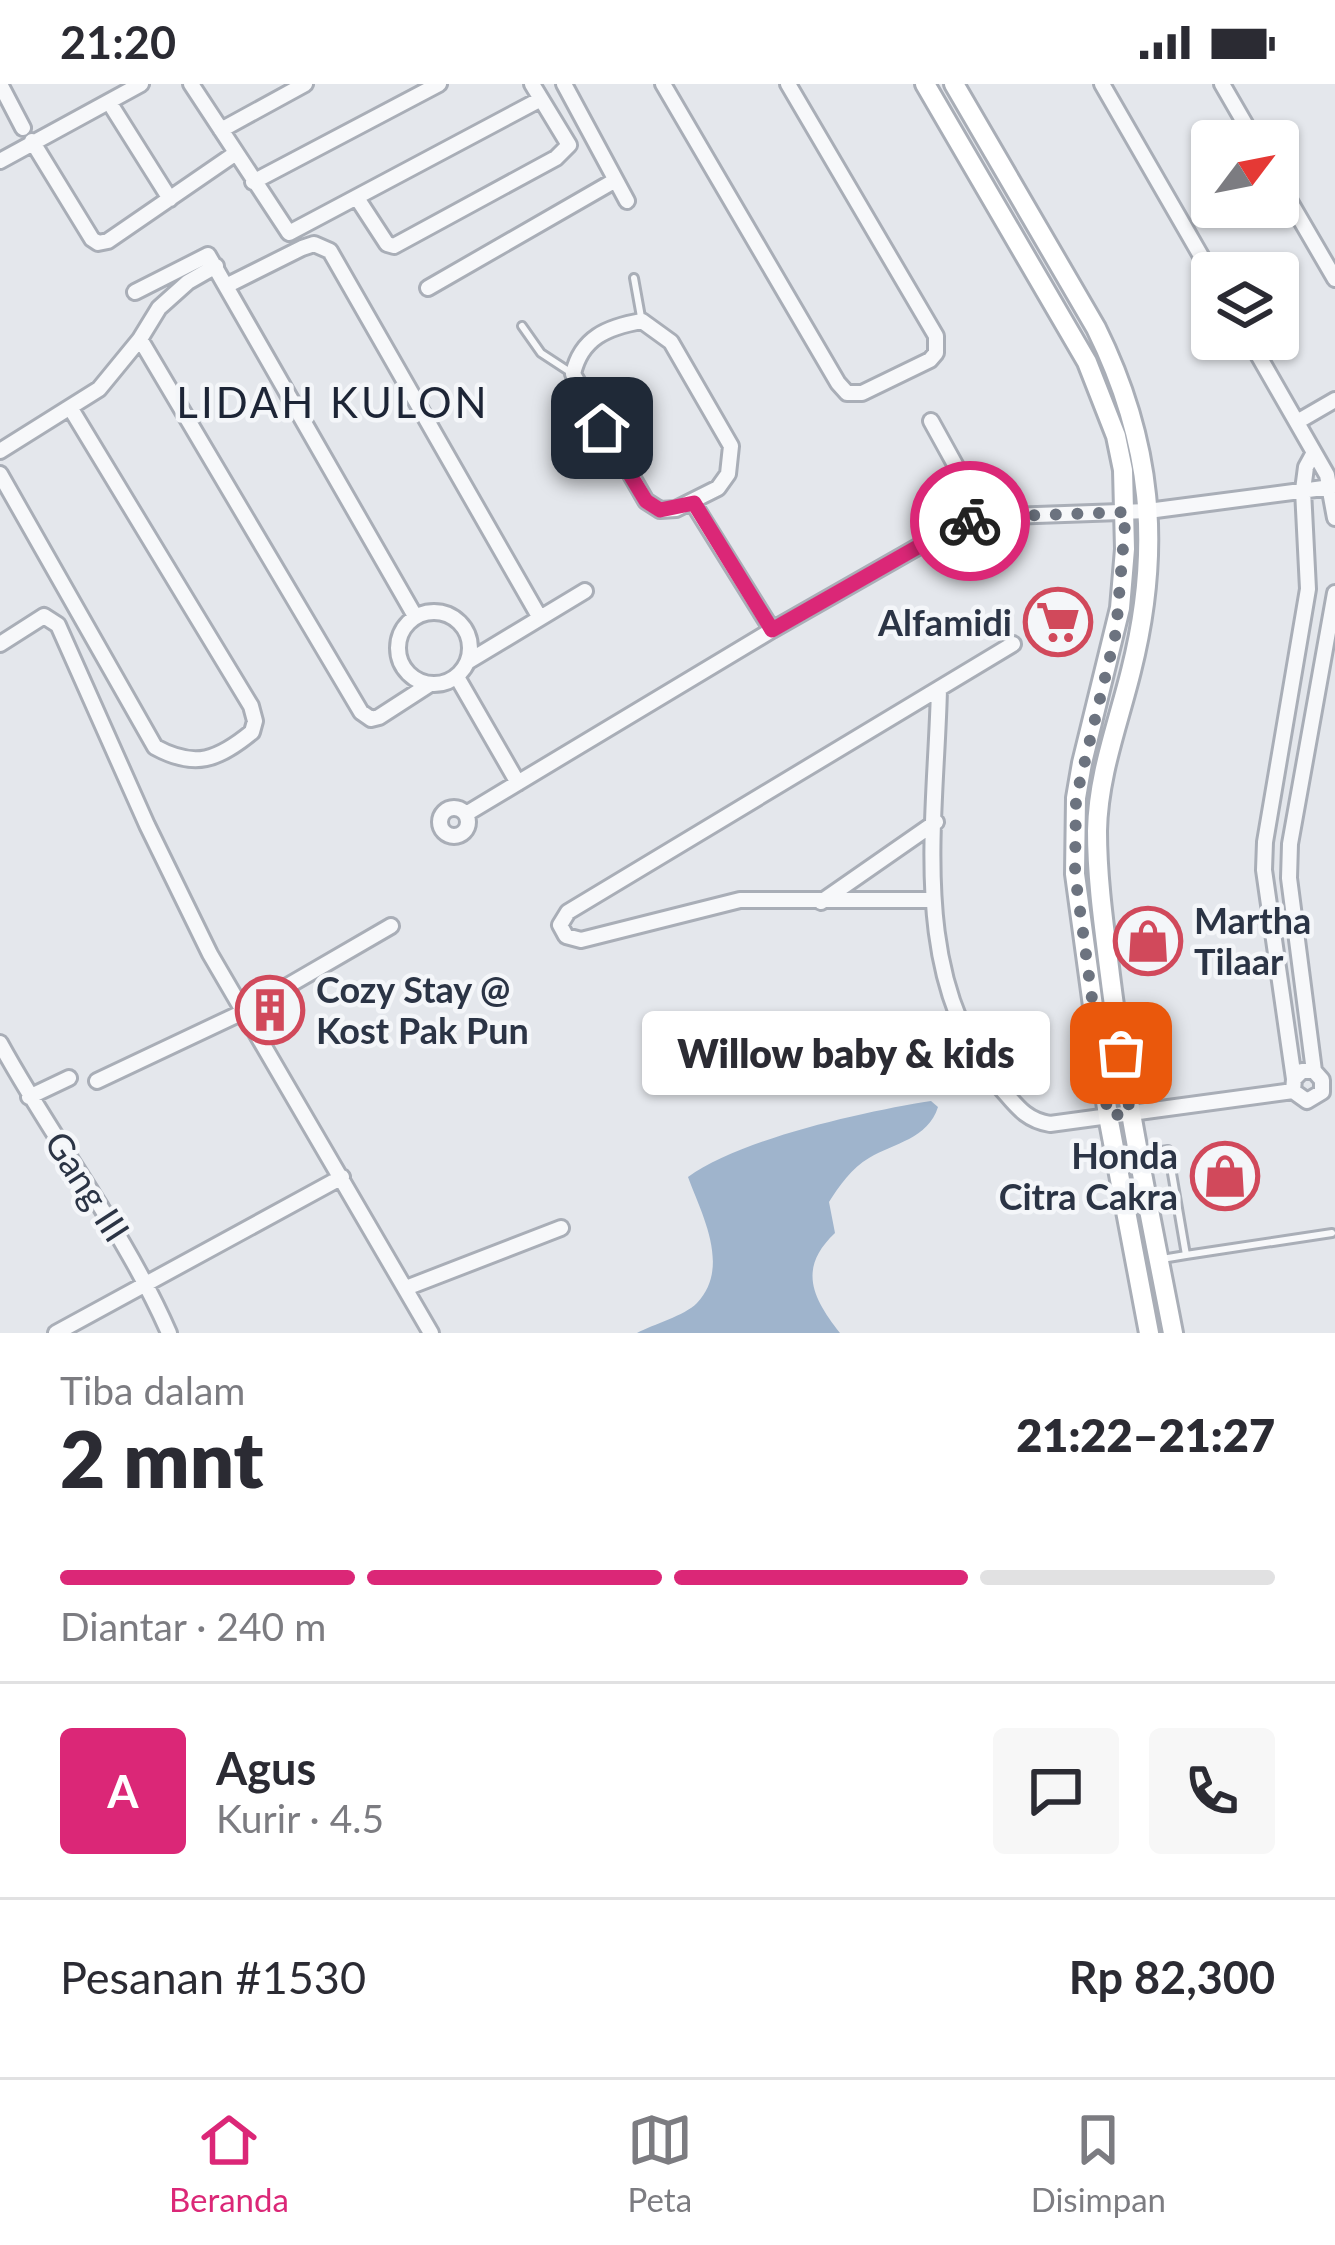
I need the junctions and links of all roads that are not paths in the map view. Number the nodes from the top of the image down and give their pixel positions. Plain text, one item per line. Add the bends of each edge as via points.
1 (0, 84) edge
2 (141, 84) edge
3 (190, 84) edge
4 (305, 84) edge
5 (439, 84) edge
6 (532, 84) edge
7 (564, 84) edge
8 (662, 84) edge
9 (788, 84) edge
10 (925, 84) edge
11 (954, 84) edge
12 (1102, 84) edge
13 (1222, 84) edge
14 (541, 99) junction
15 (109, 102) junction
16 (1243, 120) edge
17 (221, 130) junction
18 (28, 135) junction
19 (236, 152) junction
20 (0, 161) edge
21 (614, 181) junction
22 (254, 182) junction
23 (357, 198) junction
24 (170, 199) junction
25 (627, 201) dead end
26 (1299, 217) edge
27 (1199, 252) edge
28 (216, 266) junction
29 (634, 278) dead end
30 (1335, 279) edge
31 (228, 285) junction
32 (428, 288) dead end
33 (135, 292) dead end
34 (641, 321) junction
35 (522, 326) dead end
36 (140, 339) junction
37 (1261, 360) edge
38 (573, 374) junction
39 (1335, 400) edge
40 (71, 409) junction
41 (931, 421) dead end
42 (1297, 422) junction
43 (0, 451) edge
44 (1312, 456) junction
45 (0, 474) edge
46 (1331, 487) junction
47 (1303, 490) junction
48 (694, 503) junction
49 (1148, 511) junction
50 (1126, 512) junction
51 (984, 517) junction
52 (1335, 518) edge
53 (585, 591) dead end
54 (1335, 593) edge
55 (415, 616) junction
56 (540, 619) junction
57 (772, 630) junction
58 (0, 644) edge
59 (1013, 644) dead end
60 (469, 661) junction
61 (457, 677) junction
62 (430, 684) junction
63 (939, 689) junction
64 (518, 783) junction
65 (466, 814) dead end
66 (936, 822) junction
67 (931, 900) junction
68 (821, 902) junction
69 (391, 926) dead end
70 (241, 1012) junction
71 (0, 1043) edge
72 (1314, 1071) junction
73 (69, 1078) dead end
74 (97, 1082) dead end
75 (1294, 1085) junction
76 (1329, 1086) edge
77 (29, 1097) junction
78 (1130, 1113) junction
79 (1108, 1116) junction
80 (1138, 1155) junction
81 (342, 1178) junction
82 (561, 1228) dead end
83 (1332, 1233) edge
84 (1186, 1256) junction
85 (1159, 1259) junction
86 (149, 1285) junction
87 (406, 1288) junction
88 (56, 1333) edge
89 (170, 1333) edge
90 (431, 1333) edge
91 (1149, 1333) edge
92 (1173, 1333) edge

1 - 18 street
2 - 15 street
3 - 17 street
4 - 17 street
5 - 22 street
6 - 14 street
7 - 21 street
8 - 9 street via 838,383 862,393 930,360 936,336
10 - 50 main road via 1087,362 1116,436
11 - 49 main road via 1116,369 1143,453
12 - 27 street
13 - 16 street
14 - 23 street
14 - 23 street via 567,150 417,235 390,246
15 - 18 street
15 - 24 street
17 - 19 street
18 - 20 street
18 - 24 street via 95,242
19 - 22 street
19 - 24 street
21 - 25 street
21 - 32 street
22 - 23 street via 289,233
26 - 30 street
28 - 31 street
28 - 33 street via 208,255
28 - 36 street via 159,308
29 - 34 lane
31 - 55 street
31 - 56 street via 314,244 330,251
34 - 38 street via 591,339
34 - 48 street via 671,342 730,446 728,474
35 - 38 lane
36 - 40 street via 110,378
36 - 62 street via 361,712 379,717
37 - 42 street
38 - 48 street via 646,501 660,510
39 - 42 street
40 - 43 street
40 - 45 street via 251,706 252,731 190,762 155,747
41 - 51 street
42 - 44 street
44 - 46 street
44 - 47 street
46 - 47 street
46 - 52 street
47 - 49 street
47 - 75 street via 1308,589 1264,869
48 - 57 street
49 - 50 street
49 - 78 main road via 1142,626 1097,830
50 - 51 street
50 - 79 main road via 1116,632 1076,798 1075,874
51 - 57 street
53 - 56 street
54 - 72 street via 1290,844
55 - 60 street via 458,620
55 - 62 street via 398,646 401,664
56 - 60 street
57 - 64 street
58 - 70 street via 44,616 58,625
59 - 63 street
60 - 61 street
61 - 62 street
61 - 64 street
63 - 66 street
63 - 68 street via 568,912 560,926 581,940 740,900
64 - 65 street
66 - 67 street
66 - 68 street
67 - 68 street
67 - 79 street via 952,1005 992,1078 1034,1122
69 - 70 street
70 - 74 street
70 - 81 street
71 - 77 street, Gang III
72 - 75 street via 1302,1071
72 - 76 street
73 - 77 street
75 - 76 street via 1301,1100
75 - 78 street
77 - 86 street, Gang III
78 - 79 street
78 - 80 main road
79 - 91 main road
80 - 84 lane via 1168,1150
80 - 85 main road
81 - 86 street
81 - 87 street
82 - 87 street
83 - 84 lane
84 - 85 lane
85 - 92 main road
86 - 88 street
86 - 89 street, Gang III
87 - 90 street

